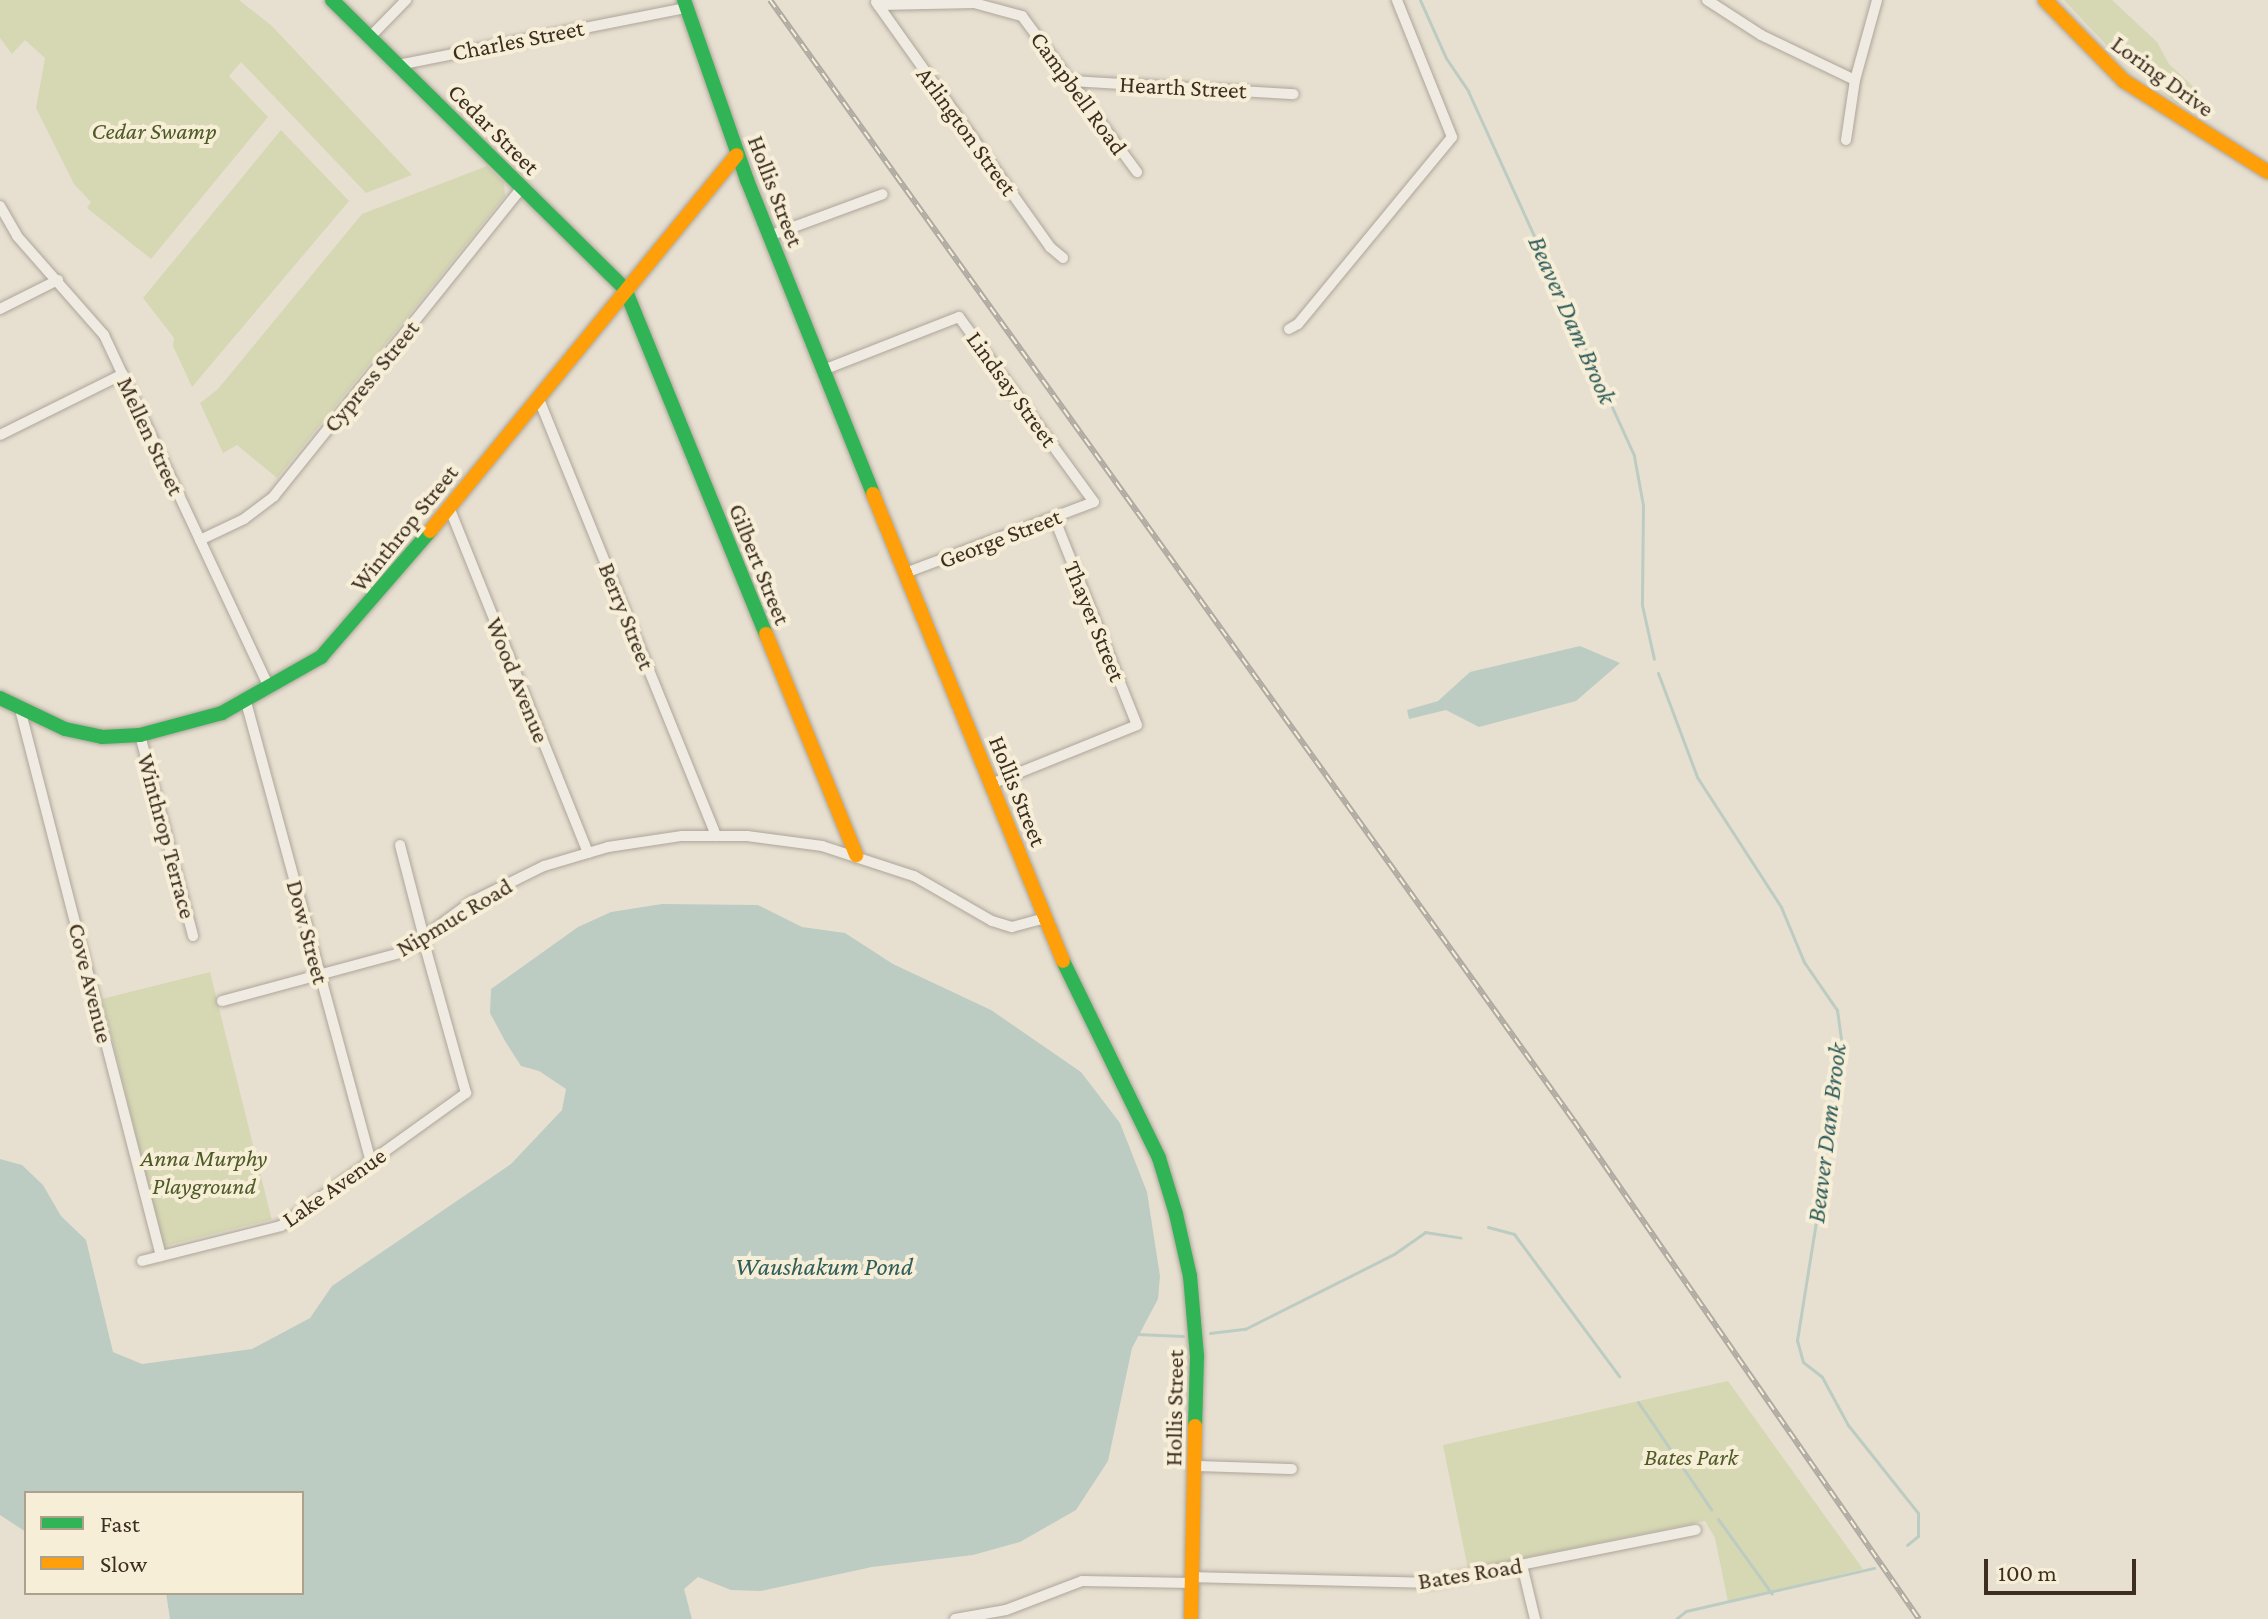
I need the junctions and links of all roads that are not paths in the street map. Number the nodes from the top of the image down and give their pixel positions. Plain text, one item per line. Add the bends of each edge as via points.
1 (332, 0) edge
2 (406, 0) edge
3 (1397, 0) edge
4 (1707, 0) edge
5 (1877, 0) edge
6 (2045, 0) edge
7 (876, 3) edge
8 (685, 4) edge
9 (370, 37) junction
10 (398, 65) junction
11 (1855, 80) junction
12 (1072, 81) junction
13 (1294, 94) dead end
14 (1846, 140) dead end
15 (737, 155) junction
16 (1137, 172) dead end
17 (2268, 172) edge
18 (522, 188) junction
19 (883, 194) dead end
20 (0, 206) edge
21 (769, 236) junction
22 (1063, 258) dead end
23 (58, 280) junction
24 (625, 289) junction
25 (0, 309) edge
26 (1289, 329) dead end
27 (823, 370) junction
28 (123, 374) junction
29 (538, 397) junction
30 (0, 435) edge
31 (1094, 502) joint
32 (449, 507) junction
33 (1054, 517) junction
34 (200, 540) junction
35 (905, 573) junction
36 (269, 688) junction
37 (0, 698) edge
38 (246, 702) junction
39 (20, 709) junction
40 (140, 735) junction
41 (991, 784) junction
42 (716, 836) junction
43 (400, 845) dead end
44 (588, 853) junction
45 (856, 855) junction
46 (1046, 918) junction
47 (193, 936) dead end
48 (424, 939) junction
49 (320, 975) junction
50 (222, 1001) dead end
51 (371, 1161) junction
52 (161, 1256) junction
53 (142, 1261) dead end
54 (1195, 1466) junction
55 (1292, 1469) dead end
56 (1696, 1530) dead end
57 (1522, 1565) junction
58 (1192, 1580) junction
59 (955, 1619) edge
60 (1191, 1619) edge
61 (1535, 1619) edge

1 - 9 street, Cedar Street
2 - 9 street
3 - 26 street via 1452,137
4 - 11 street via 1761,35
5 - 11 street
6 - 17 street, Loring Drive via 2131,86
7 - 12 street, Campbell Road via 949,2 1022,16
7 - 22 street, Arlington Street
8 - 10 street, Charles Street
8 - 15 street, Hollis Street
9 - 10 street, Cedar Street
10 - 18 street, Cedar Street
11 - 14 street
12 - 13 street, Hearth Street
12 - 16 street, Campbell Road
15 - 21 street, Hollis Street
15 - 24 street, Winthrop Street
18 - 24 street, Cedar Street
18 - 34 street, Cypress Street via 274,496 244,519
19 - 21 street
20 - 23 street, Mellen Street via 17,236
21 - 27 street, Hollis Street
23 - 25 street
23 - 28 street, Mellen Street via 97,322
24 - 29 street, Winthrop Street
24 - 45 street, Gilbert Street
27 - 31 street, Lindsay Street via 959,317
27 - 35 street, Hollis Street
28 - 30 street
28 - 34 street, Mellen Street
29 - 32 street, Winthrop Street
29 - 42 street, Berry Street
31 - 33 street, George Street
32 - 36 street, Winthrop Street via 345,635
32 - 44 street, Wood Avenue
33 - 35 street, George Street
33 - 41 street, Thayer Street via 1137,725
34 - 36 street, Mellen Street
35 - 41 street, Hollis Street
36 - 38 street, Winthrop Street
37 - 39 street, Winthrop Street
38 - 40 street, Winthrop Street via 195,723
38 - 49 street, Dow Street
39 - 40 street, Winthrop Street via 82,733
39 - 52 street, Cove Avenue
40 - 47 street, Winthrop Terrace
41 - 46 street, Hollis Street
42 - 44 street, Nipmuc Road via 642,841
42 - 45 street, Nipmuc Road via 791,841
43 - 48 street
44 - 48 street, Nipmuc Road via 505,884 454,913
45 - 46 street, Nipmuc Road via 914,876 992,921 1012,927
46 - 54 street, Hollis Street via 1094,1032 1159,1158 1176,1214 1196,1319
48 - 49 street, Nipmuc Road via 404,952
48 - 51 street, Lake Avenue via 466,1093
49 - 50 street, Nipmuc Road
49 - 51 street, Dow Street
51 - 52 street, Lake Avenue via 274,1229
52 - 53 street, Lake Avenue
54 - 55 street
54 - 58 street, Hollis Street
56 - 57 street, Bates Road
57 - 58 street, Bates Road via 1430,1583
57 - 61 street
58 - 59 street, Bates Road via 1082,1581 1006,1610
58 - 60 street, Hollis Street

